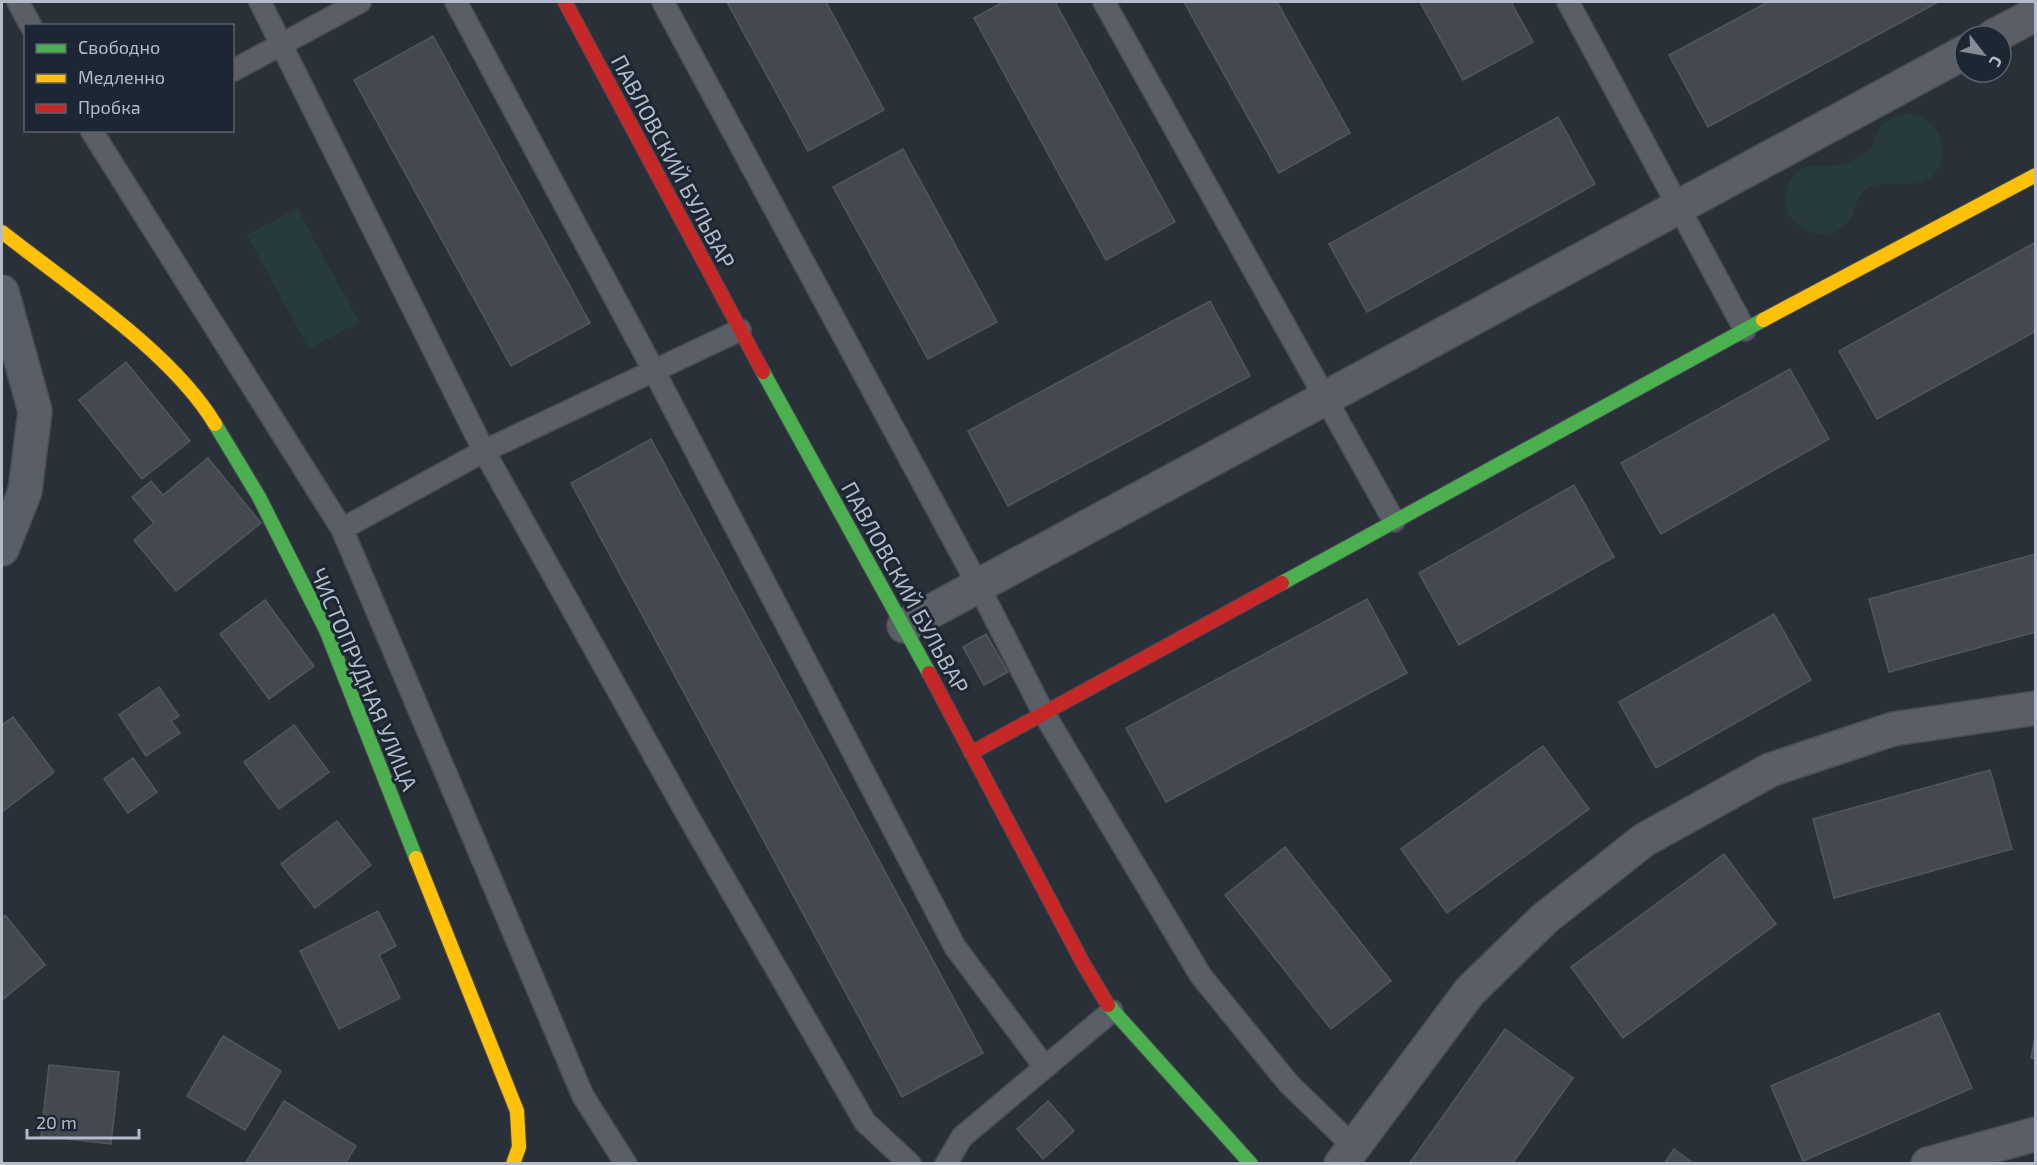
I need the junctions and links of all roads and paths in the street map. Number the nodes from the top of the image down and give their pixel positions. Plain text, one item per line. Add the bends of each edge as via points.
1 (18, 2) edge
2 (260, 2) edge
3 (360, 2) edge
4 (456, 2) edge
5 (565, 2) edge
6 (663, 2) edge
7 (1104, 2) edge
8 (1568, 2) edge
9 (2032, 14) edge
10 (30, 24) edge
11 (2013, 25) edge
12 (283, 45) junction
13 (1953, 58) edge
14 (234, 69) edge
15 (99, 133) edge
16 (2036, 175) edge
17 (1678, 205) junction
18 (2, 232) edge
19 (2, 292) edge
20 (740, 330) junction
21 (1745, 330) junction
22 (654, 370) junction
23 (1325, 396) junction
24 (484, 451) junction
25 (1394, 521) junction
26 (342, 529) junction
27 (2, 549) edge
28 (978, 585) junction
29 (904, 626) junction
30 (2036, 708) edge
31 (1043, 712) junction
32 (971, 753) junction
33 (1112, 1011) junction
34 (1044, 1066) junction
35 (2036, 1134) edge
36 (1347, 1155) edge
37 (513, 1164) edge
38 (626, 1164) edge
39 (910, 1164) edge
40 (946, 1164) edge
41 (1251, 1164) edge
42 (1928, 1164) edge

1 - 10 lane
2 - 12 lane
3 - 12 lane
4 - 22 lane
5 - 20 street, ПАВЛОВСКИЙ БУЛЬВАР
6 - 28 lane
7 - 23 lane
8 - 17 lane
9 - 11 street
12 - 14 lane
12 - 24 lane
13 - 17 street
15 - 26 lane
16 - 21 street
17 - 21 lane
17 - 23 street
18 - 37 street, ЧИСТОПРУДНАЯ УЛИЦА via 150,348 205,407 259,497 326,630 517,1112 519,1147
19 - 27 street via 35,411 25,491
20 - 22 lane
20 - 29 street, ПАВЛОВСКИЙ БУЛЬВАР
21 - 25 street
22 - 24 lane
22 - 34 lane via 955,946
23 - 25 lane
23 - 28 street
24 - 26 lane
24 - 39 lane via 865,1122
25 - 31 street
26 - 38 lane via 583,1096
28 - 29 street
28 - 31 lane
29 - 32 street, ПАВЛОВСКИЙ БУЛЬВАР
30 - 36 street via 1893,729 1770,770 1644,840 1544,919 1470,992
31 - 32 street
31 - 36 lane via 1201,976
32 - 33 street, ПАВЛОВСКИЙ БУЛЬВАР
33 - 34 lane
33 - 41 street, ПАВЛОВСКИЙ БУЛЬВАР
34 - 40 lane via 962,1137
35 - 42 street

